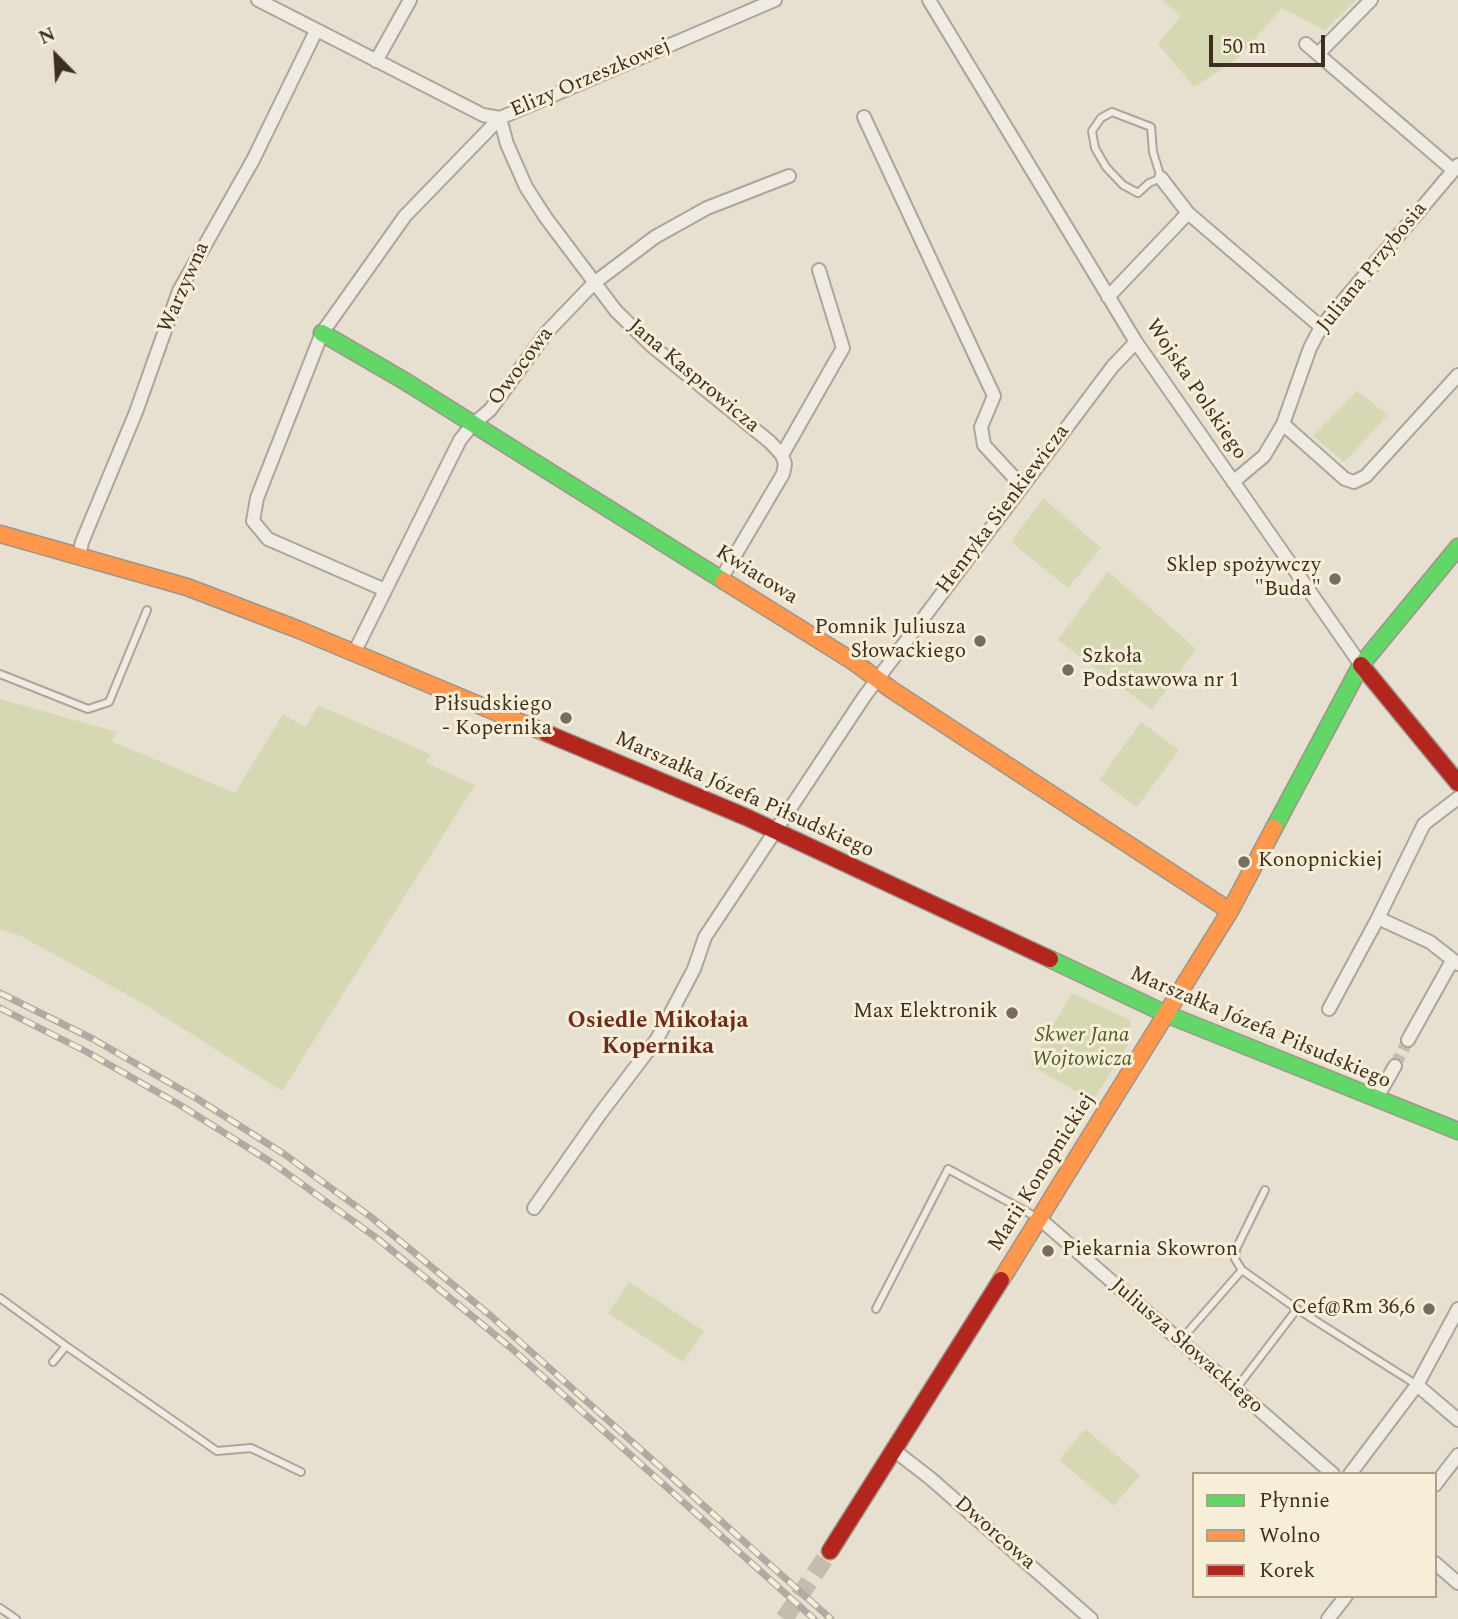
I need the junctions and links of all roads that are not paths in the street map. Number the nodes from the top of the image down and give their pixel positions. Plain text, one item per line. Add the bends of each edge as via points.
1 (258, 0) edge
2 (410, 0) edge
3 (775, 0) edge
4 (929, 0) edge
5 (1371, 0) edge
6 (316, 31) junction
7 (1306, 44) dead end
8 (1318, 53) junction
9 (376, 61) junction
10 (864, 117) dead end
11 (500, 118) junction
12 (1456, 167) edge
13 (789, 176) dead end
14 (1161, 177) junction
15 (1188, 213) junction
16 (819, 270) dead end
17 (594, 284) junction
18 (1108, 297) junction
19 (1321, 327) junction
20 (322, 333) junction
21 (1136, 342) junction
22 (1458, 375) edge
23 (1283, 424) junction
24 (472, 425) junction
25 (782, 455) junction
26 (1233, 482) junction
27 (1022, 486) junction
28 (0, 534) edge
29 (1458, 547) edge
30 (79, 556) junction
31 (721, 579) junction
32 (385, 590) junction
33 (147, 610) dead end
34 (354, 653) junction
35 (1362, 664) junction
36 (0, 674) edge
37 (877, 679) junction
38 (1458, 783) edge
39 (1458, 798) edge
40 (776, 831) junction
41 (1230, 911) junction
42 (1378, 918) junction
43 (1455, 963) edge
44 (1329, 1009) dead end
45 (1166, 1014) junction
46 (1408, 1040) tunnel mouth
47 (1395, 1066) tunnel mouth
48 (1376, 1099) junction
49 (1458, 1131) edge
50 (1265, 1190) dead end
51 (534, 1208) dead end
52 (1040, 1219) junction
53 (1242, 1270) junction
54 (0, 1298) edge
55 (876, 1309) dead end
56 (1297, 1309) junction
57 (1458, 1309) edge
58 (1180, 1341) junction
59 (66, 1346) junction
60 (53, 1362) dead end
61 (1417, 1385) junction
62 (1235, 1390) junction
63 (1458, 1420) edge
64 (895, 1451) junction
65 (1458, 1455) edge
66 (301, 1472) dead end
67 (1331, 1472) edge
68 (1352, 1472) edge
69 (1437, 1482) edge
70 (830, 1551) tunnel mouth
71 (1437, 1565) edge
72 (1458, 1583) edge
73 (1344, 1598) edge
74 (0, 1608) edge
75 (16, 1619) edge
76 (1091, 1619) edge
77 (1328, 1619) edge

1 - 6 street, Elizy Orzeszkowej
2 - 9 street
3 - 11 street, Elizy Orzeszkowej
4 - 18 street, Wojska Polskiego
5 - 8 street
6 - 9 street, Elizy Orzeszkowej
6 - 30 street, Warzywna via 253,159 179,291
7 - 8 street
8 - 12 street
9 - 11 street, Elizy Orzeszkowej via 483,115
10 - 27 street via 994,396 981,427 984,445
11 - 17 street, Jana Kasprowicza via 526,187
11 - 20 street via 405,216
12 - 19 street, Juliana Przybosia
13 - 17 street, Owocowa via 707,208 655,237
14 - 14 lane via 1151,127 1112,112 1101,118 1092,131 1096,148 1123,185 1138,193
14 - 15 street
15 - 18 street
15 - 19 street
16 - 25 street via 843,348
17 - 24 street, Owocowa via 547,332 490,410
17 - 25 street, Jana Kasprowicza via 652,346
18 - 21 street, Wojska Polskiego
19 - 23 street, Juliana Przybosia
20 - 24 street, Kwiatowa
20 - 32 street via 257,498 253,522 268,539
21 - 26 street, Wojska Polskiego
21 - 27 street, Henryka Sienkiewicza
22 - 23 street via 1366,476 1354,482
23 - 26 street, Juliana Przybosia via 1264,456
24 - 31 street, Kwiatowa
24 - 32 street, Owocowa via 460,440
25 - 31 street via 783,474
26 - 35 street, Wojska Polskiego
27 - 37 street, Henryka Sienkiewicza
28 - 30 street, Marszałka Józefa Piłsudskiego
29 - 35 street, Marii Konopnickiej
30 - 34 street, Marszałka Józefa Piłsudskiego via 187,587
31 - 37 street, Kwiatowa
32 - 34 street, Owocowa
33 - 36 lane via 109,702 88,709
34 - 40 street, Marszałka Józefa Piłsudskiego
35 - 38 street, Wojska Polskiego
35 - 41 street, Marii Konopnickiej
37 - 40 street, Henryka Sienkiewicza
37 - 41 street, Kwiatowa
39 - 42 street via 1424,824
40 - 45 street, Marszałka Józefa Piłsudskiego
40 - 51 street, Henryka Sienkiewicza via 705,937 694,969 657,1039
41 - 45 street, Marii Konopnickiej
42 - 43 street via 1430,942
42 - 44 street
43 - 46 street
45 - 48 street, Marszałka Józefa Piłsudskiego
45 - 52 street, Marii Konopnickiej
47 - 48 street
48 - 49 street, Marszałka Józefa Piłsudskiego
50 - 53 lane via 1236,1249 1235,1259
52 - 55 lane via 947,1169
52 - 58 street, Juliusza Słowackiego
52 - 64 street, Marii Konopnickiej
53 - 56 lane
53 - 58 lane
54 - 59 lane
56 - 61 lane
56 - 62 lane
57 - 61 street
58 - 62 street, Juliusza Słowackiego
59 - 60 lane
59 - 66 lane via 217,1451 251,1447
61 - 63 street
61 - 68 street
62 - 67 street, Juliusza Słowackiego
64 - 70 street, Marii Konopnickiej
64 - 76 street, Dworcowa
65 - 69 street
71 - 72 street
73 - 77 street
74 - 75 lane

